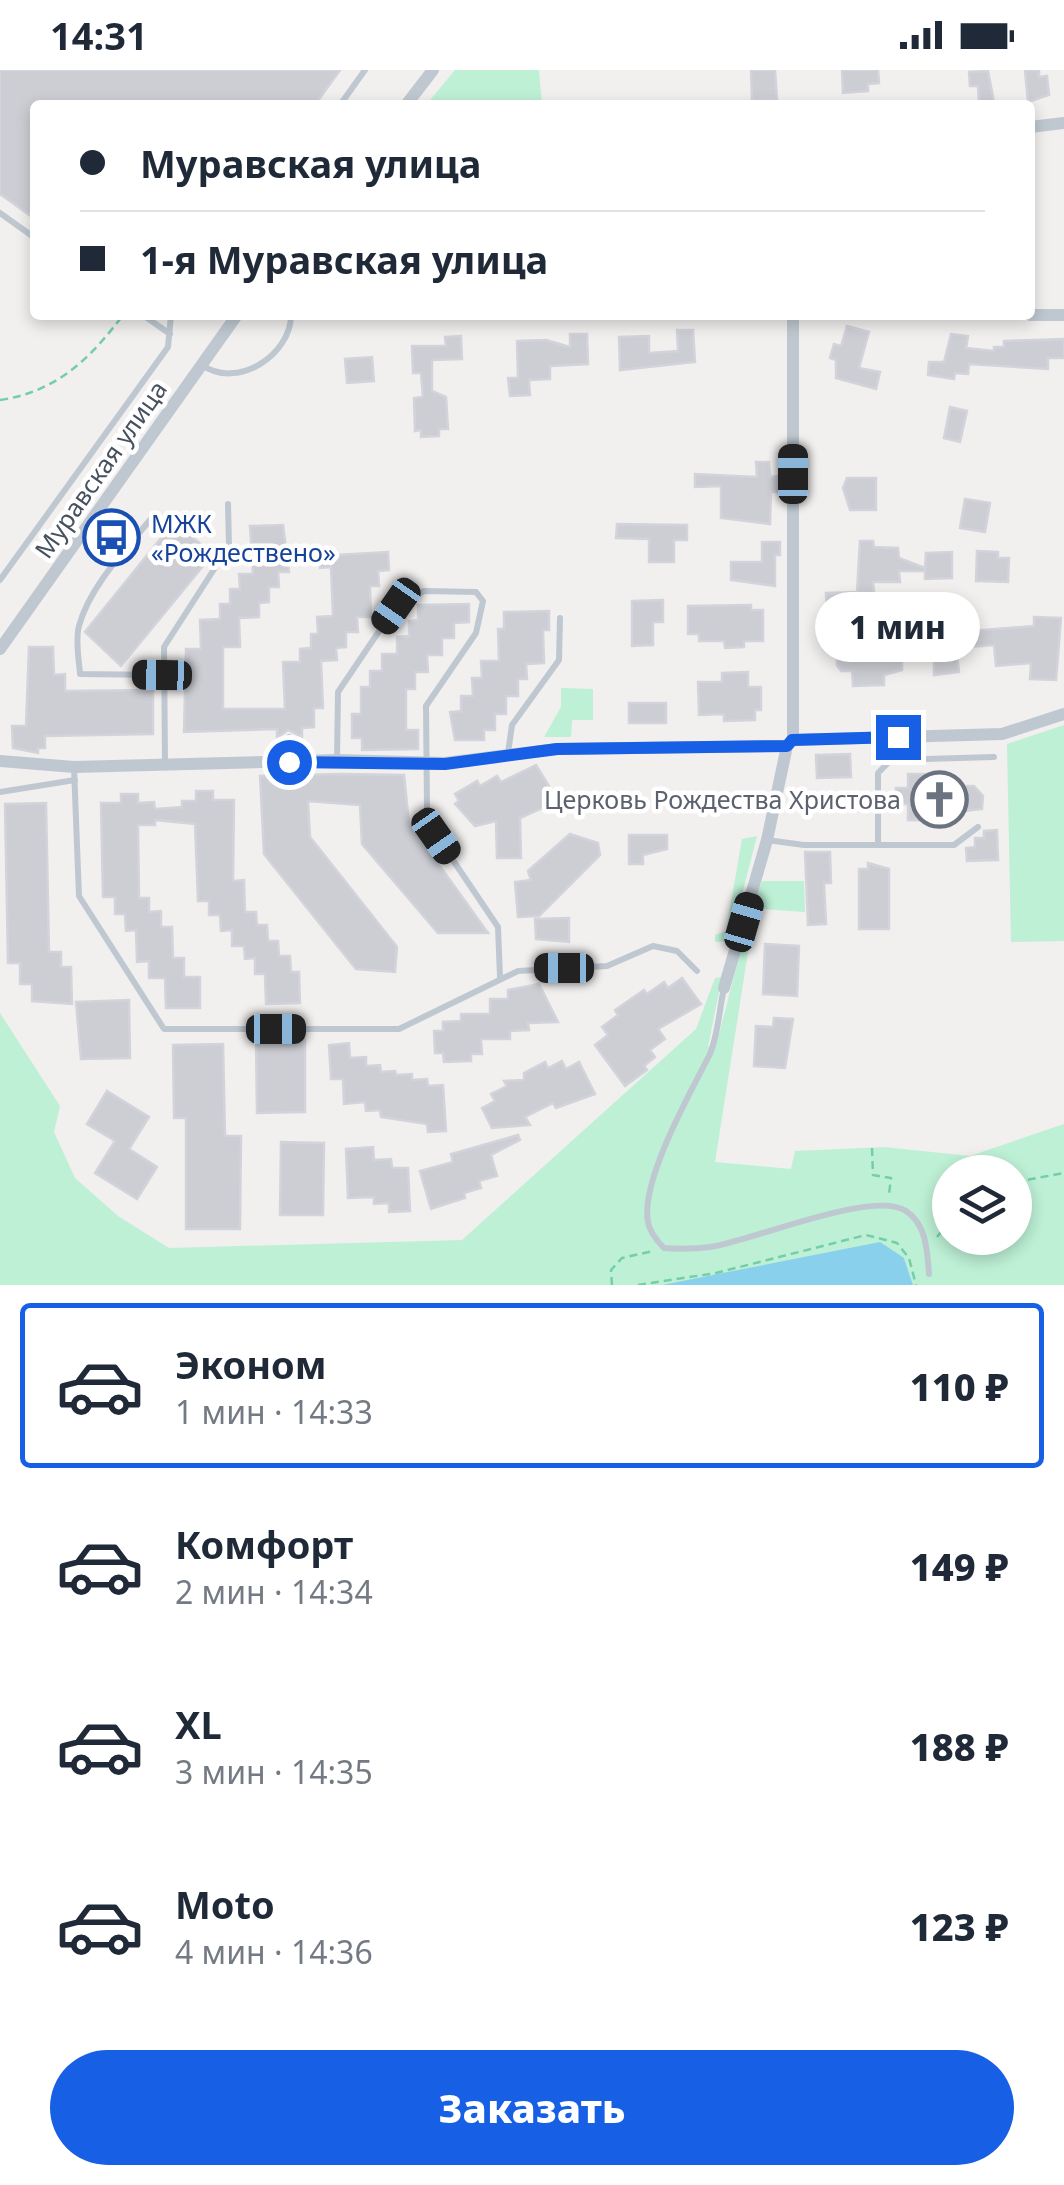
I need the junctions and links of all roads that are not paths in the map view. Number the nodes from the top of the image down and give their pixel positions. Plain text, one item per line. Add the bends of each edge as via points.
1 (365, 70) edge
2 (433, 70) edge
3 (344, 100) edge
4 (410, 100) edge
5 (1064, 123) edge
6 (1035, 126) edge
7 (0, 214) edge
8 (30, 235) edge
9 (1035, 315) edge
10 (1064, 316) edge
11 (150, 320) edge
12 (171, 320) edge
13 (234, 320) edge
14 (291, 320) edge
15 (793, 320) edge
16 (170, 334) junction
17 (201, 364) junction
18 (228, 504) dead end
19 (155, 514) dead end
20 (0, 580) edge
21 (560, 618) dead end
22 (0, 649) edge
23 (162, 675) junction
24 (1064, 714) edge
25 (289, 737) dead end
26 (790, 743) junction
27 (508, 753) junction
28 (994, 757) dead end
29 (337, 760) junction
30 (0, 761) edge
31 (289, 762) junction
32 (426, 763) junction
33 (165, 764) junction
34 (74, 773) junction
35 (0, 792) edge
36 (978, 827) dead end
37 (767, 840) junction
38 (878, 845) junction
39 (698, 971) dead end
40 (500, 976) junction
41 (724, 988) joint
42 (930, 1274) dead end

1 - 3 lane
2 - 4 street
5 - 6 street
7 - 8 lane
9 - 10 street
11 - 16 lane
12 - 16 lane
13 - 17 street, Муравская улица
14 - 17 lane via 282,346 250,371 213,373
15 - 26 street
16 - 20 lane via 168,348
17 - 22 street, Муравская улица
18 - 23 lane via 229,546 170,632
19 - 23 lane via 104,578 78,626 78,643 80,674
21 - 27 lane via 559,660 512,725
23 - 33 lane
24 - 26 street via 1002,734
25 - 31 lane
26 - 27 street
26 - 37 street
27 - 32 street
28 - 38 lane via 891,760 878,773
29 - 31 street
29 - 32 street
29 - 32 lane via 338,692 396,606 424,591 476,592 483,601 481,624 426,706
30 - 34 street
31 - 33 street
32 - 40 lane via 430,824 498,927
33 - 34 street
34 - 35 lane
34 - 40 lane via 79,896 164,1030 399,1029
36 - 38 lane via 954,845
37 - 38 lane
37 - 41 street
39 - 40 lane via 677,951 654,946 607,966
41 - 42 lane via 710,1054 670,1133 651,1198 647,1220 664,1248 712,1246 888,1205 916,1220

